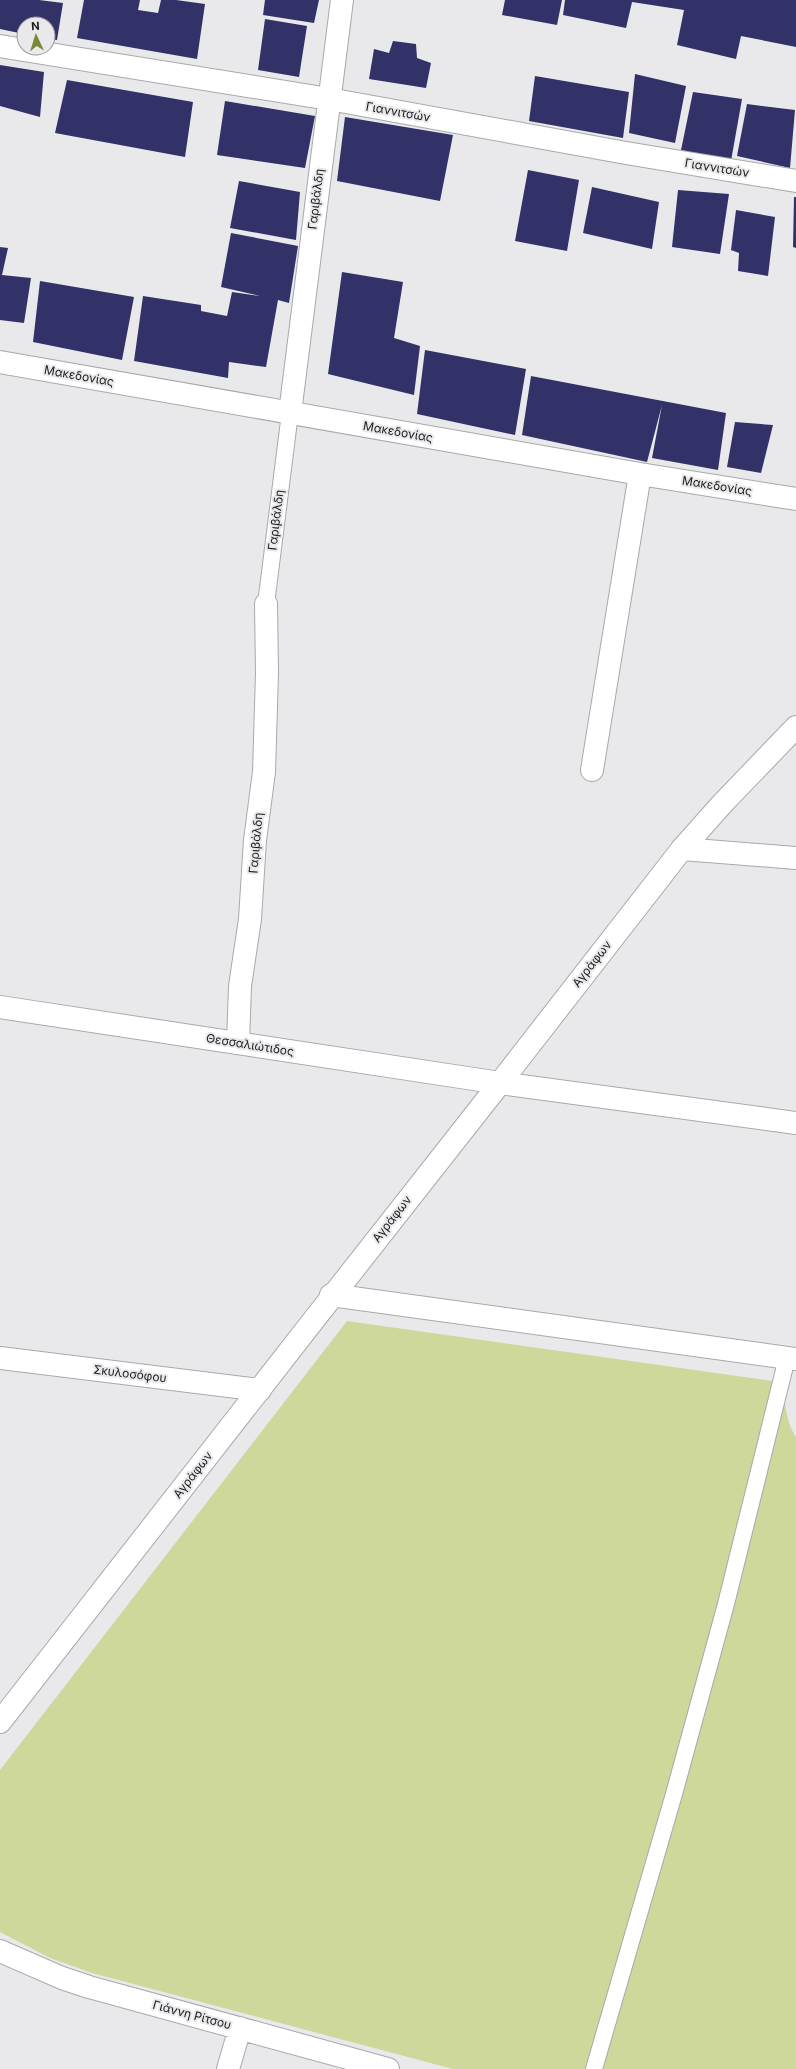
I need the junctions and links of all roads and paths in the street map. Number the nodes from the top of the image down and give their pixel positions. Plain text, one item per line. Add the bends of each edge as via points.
1 (342, 0) edge
2 (0, 46) edge
3 (329, 99) junction
4 (796, 181) edge
5 (0, 362) edge
6 (290, 413) junction
7 (640, 474) junction
8 (796, 499) edge
9 (266, 604) joint
10 (796, 727) edge
11 (592, 770) dead end
12 (682, 849) junction
13 (796, 858) edge
14 (0, 1007) edge
15 (238, 1043) junction
16 (500, 1083) junction
17 (796, 1123) edge
18 (332, 1295) junction
19 (0, 1358) edge
20 (791, 1359) edge
21 (260, 1390) junction
22 (0, 1722) edge
23 (0, 1951) edge
24 (240, 2028) junction
25 (228, 2069) edge
26 (388, 2069) edge
27 (594, 2069) edge

1 - 3 street, Γαριβάλδη
2 - 3 street, Γιαννιτσών
3 - 4 street, Γιαννιτσών
3 - 6 street, Γαριβάλδη
5 - 6 street, Μακεδονίας
6 - 7 street, Μακεδονίας
6 - 9 lane, Γαριβάλδη
7 - 8 street, Μακεδονίας
7 - 11 street
9 - 15 street, Γαριβάλδη via 264,772 250,919 240,986
10 - 12 street, Αγράφων
12 - 13 street
12 - 16 street, Αγράφων
14 - 15 street, Θεσσαλιώτιδος
15 - 16 street, Θεσσαλιώτιδος
16 - 17 street, Θεσσαλιώτιδος
16 - 18 street, Αγράφων
18 - 20 street
18 - 21 street, Αγράφων
19 - 21 street, Σκυλοσόφου
20 - 27 lane via 674,1794
21 - 22 street, Αγράφων
23 - 24 street, Γιάννη Ρίτσου via 89,1987
24 - 25 street
24 - 26 street, Γιάννη Ρίτσου

